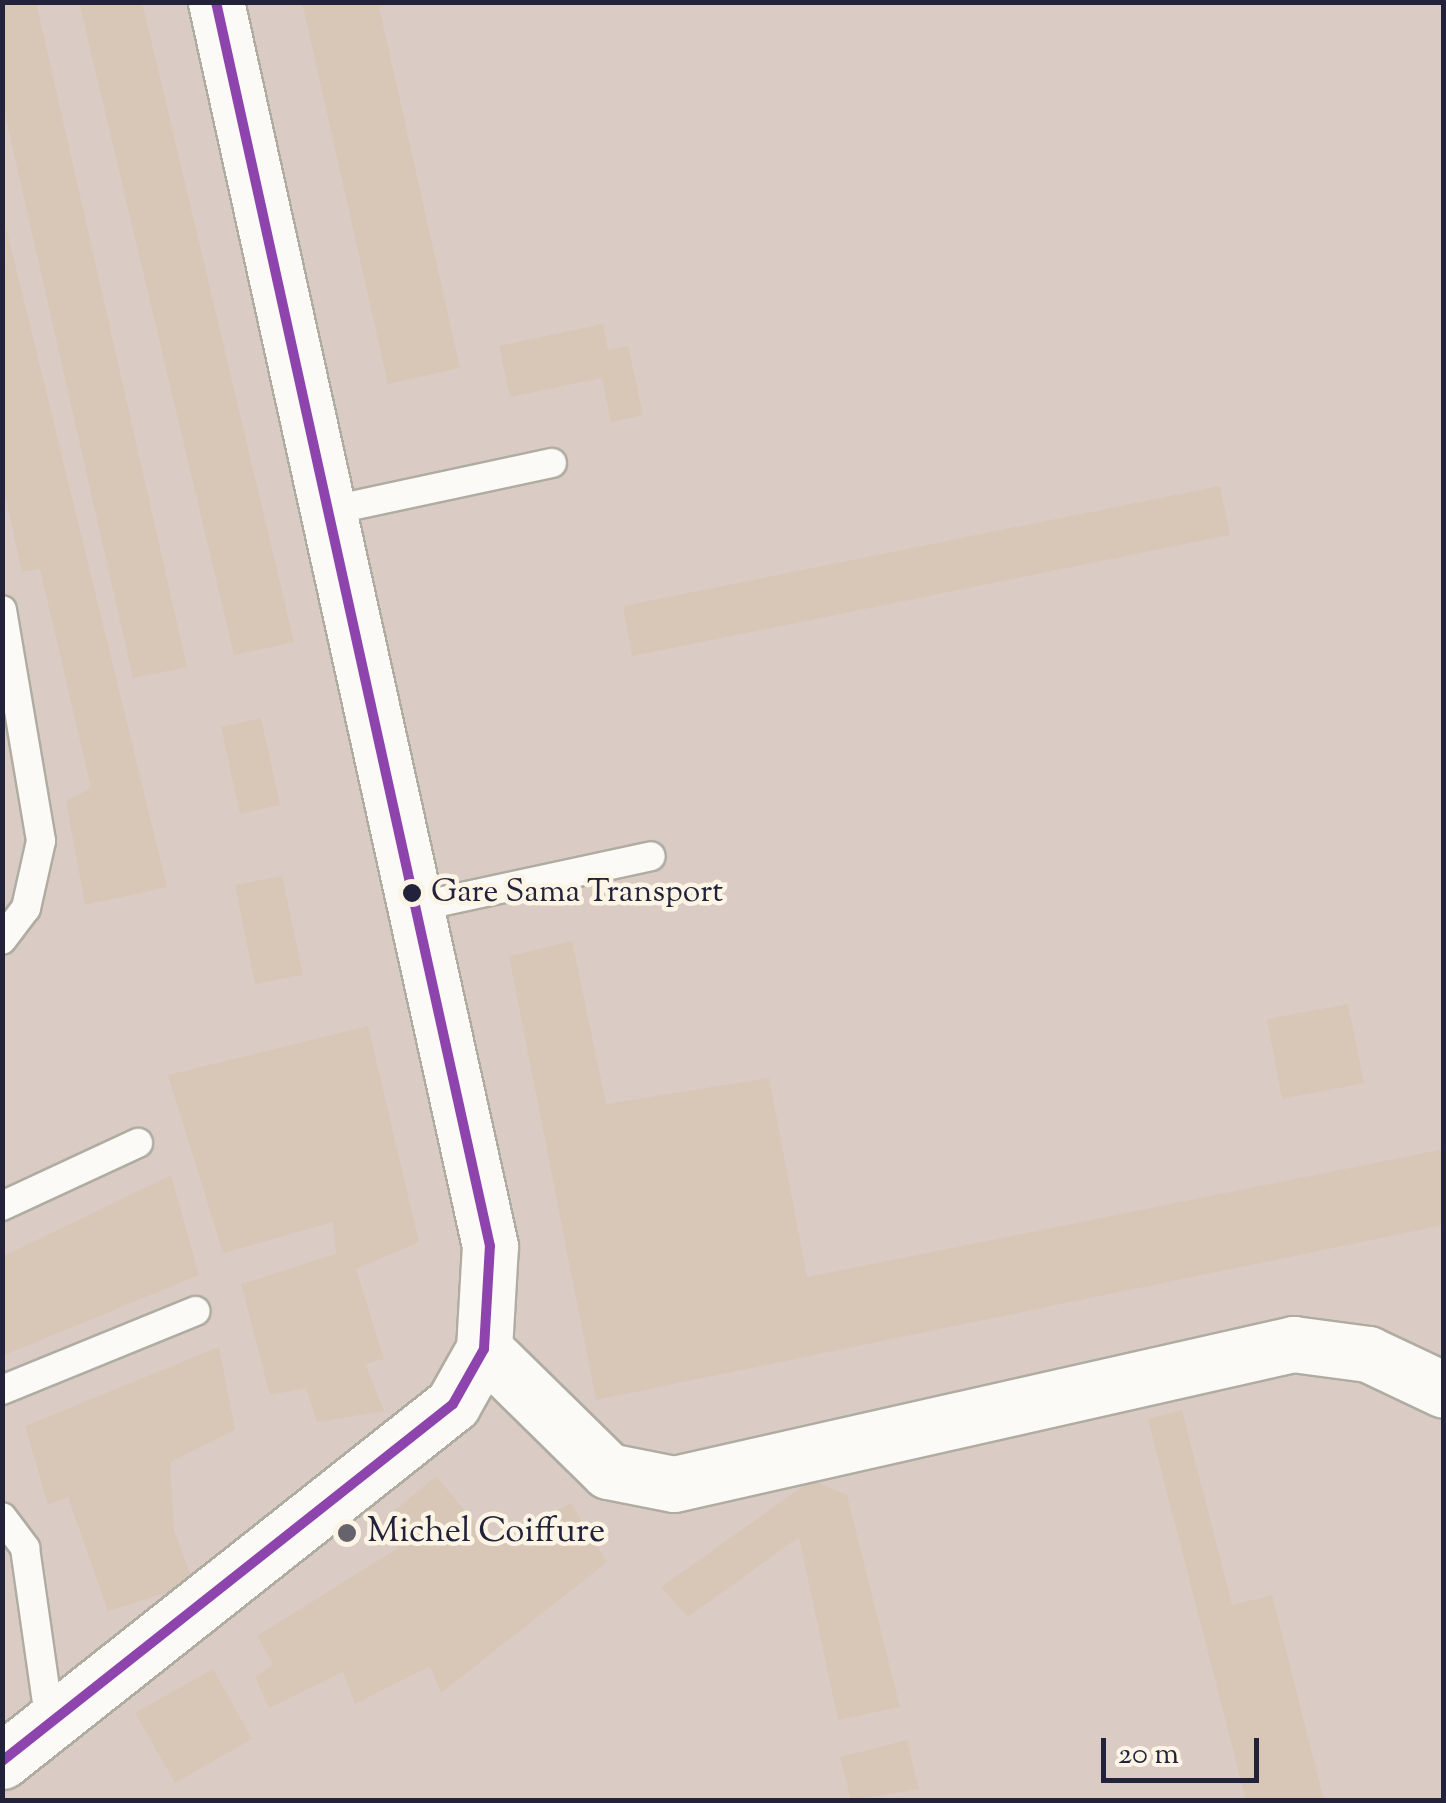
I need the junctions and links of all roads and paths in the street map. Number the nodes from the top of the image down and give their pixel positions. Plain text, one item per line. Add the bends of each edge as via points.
1 (216, 2) edge
2 (552, 463) dead end
3 (328, 511) junction
4 (3, 617) edge
5 (651, 856) dead end
6 (416, 907) junction
7 (2, 940) edge
8 (138, 1143) dead end
9 (2, 1206) edge
10 (196, 1312) dead end
11 (484, 1348) junction
12 (2, 1390) edge
13 (1444, 1390) edge
14 (2, 1517) edge
15 (50, 1723) junction
16 (2, 1760) edge

1 - 3 street
2 - 3 lane
3 - 6 street
4 - 7 lane via 41,841 26,908
5 - 6 lane
6 - 11 street via 490,1246
8 - 9 lane
10 - 12 lane
11 - 13 street via 608,1471 674,1484 1293,1344 1368,1354
11 - 15 street via 453,1404
14 - 15 lane via 25,1548
15 - 16 street

